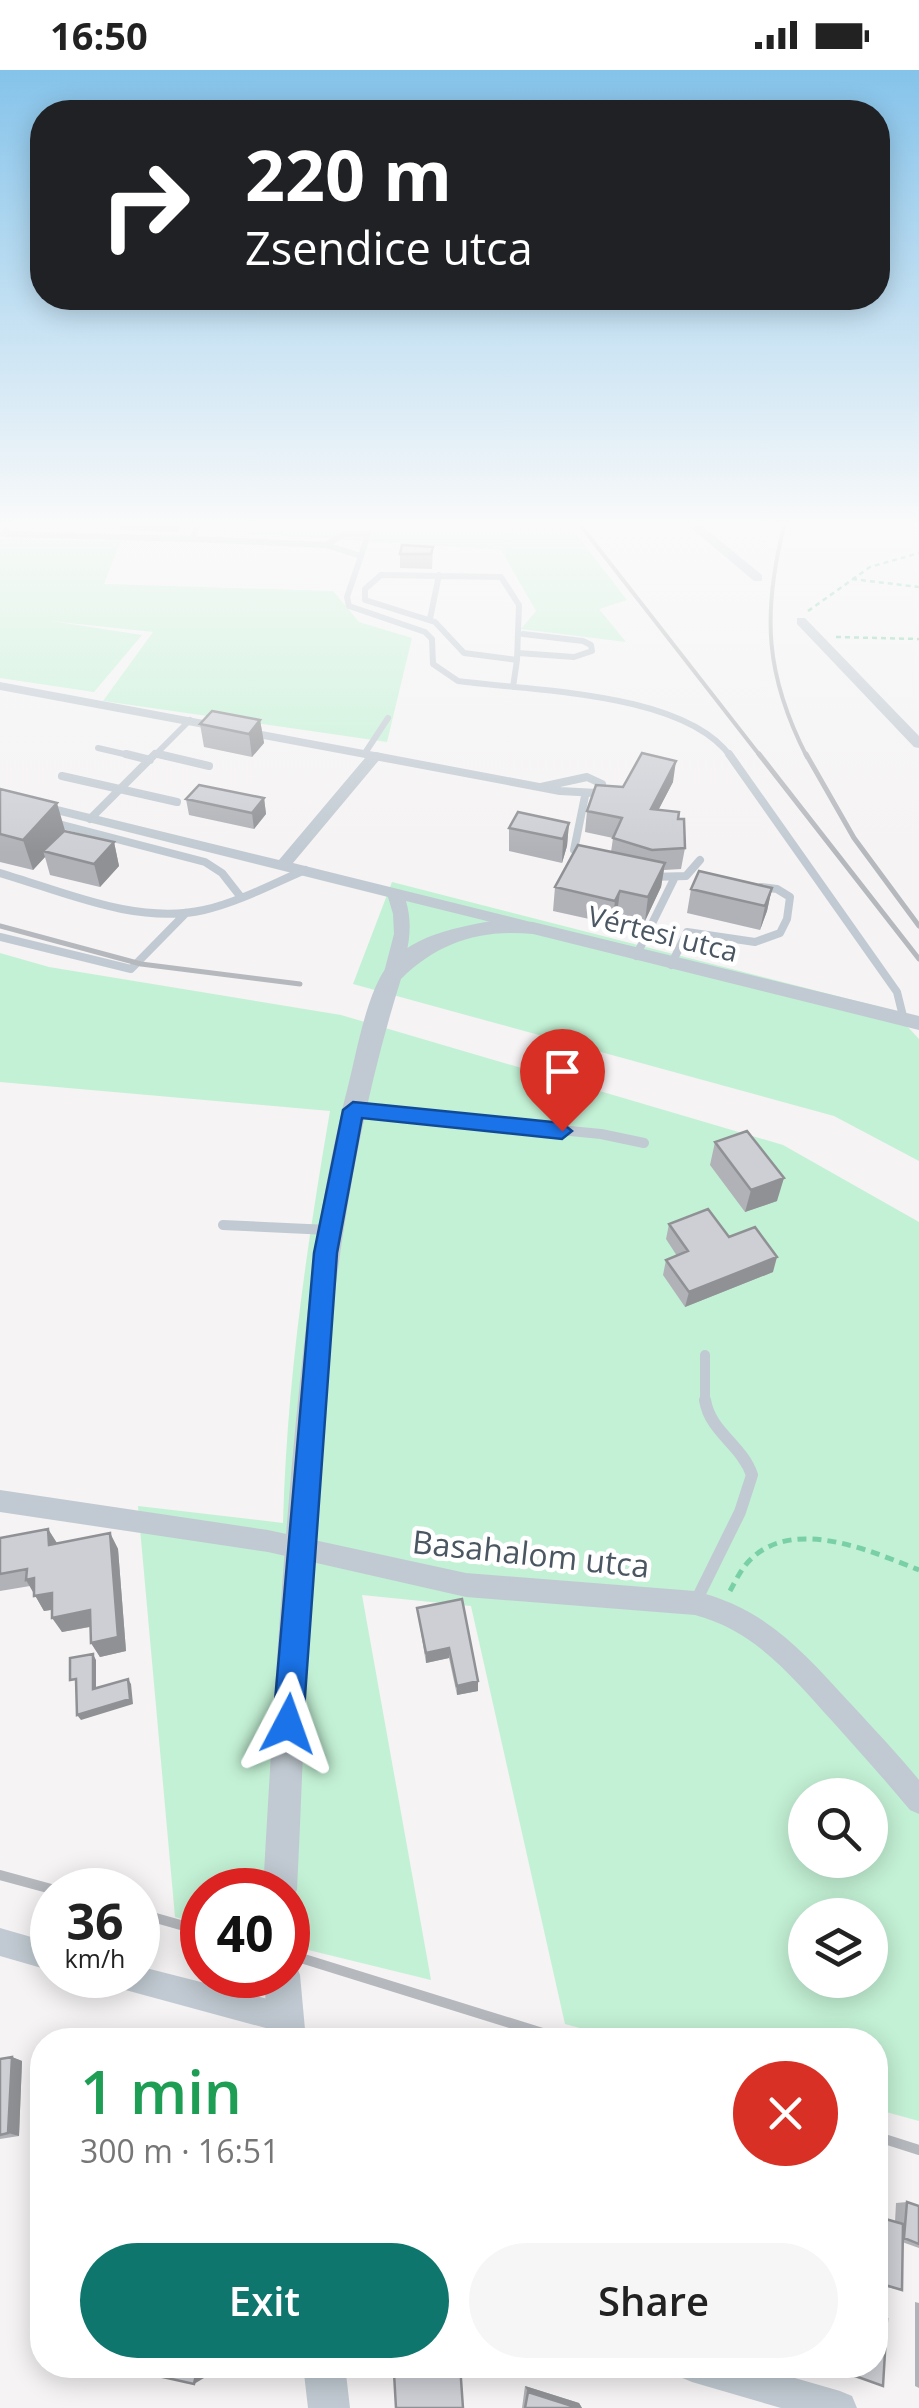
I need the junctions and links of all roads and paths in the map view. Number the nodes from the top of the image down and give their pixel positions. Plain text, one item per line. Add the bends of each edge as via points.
1 (428, 635) edge
2 (448, 635) edge
3 (523, 635) edge
4 (532, 635) edge
5 (817, 635) edge
6 (846, 635) edge
7 (849, 635) edge
8 (822, 639) junction
9 (919, 640) edge
10 (517, 657) junction
11 (0, 686) edge
12 (514, 687) junction
13 (388, 718) dead end
14 (190, 720) junction
15 (919, 744) edge
16 (98, 748) dead end
17 (370, 755) junction
18 (153, 757) junction
19 (210, 766) dead end
20 (62, 776) dead end
21 (542, 787) junction
22 (121, 789) junction
23 (0, 796) edge
24 (584, 796) junction
25 (177, 802) dead end
26 (34, 818) edge
27 (87, 825) junction
28 (71, 843) edge
29 (700, 860) dead end
30 (597, 861) edge
31 (284, 864) junction
32 (45, 869) edge
33 (306, 870) junction
34 (0, 873) edge
35 (640, 875) edge
36 (674, 879) junction
37 (32, 882) junction
38 (750, 888) edge
39 (394, 892) junction
40 (240, 896) junction
41 (186, 913) junction
42 (534, 928) junction
43 (0, 937) edge
44 (636, 956) junction
45 (672, 966) junction
46 (392, 976) junction
47 (911, 1022) edge
48 (353, 1110) junction
49 (644, 1142) dead end
50 (223, 1225) dead end
51 (329, 1230) junction
52 (705, 1356) dead end
53 (0, 1501) edge
54 (299, 1549) junction
55 (919, 1570) edge
56 (695, 1603) junction
57 (722, 1610) junction
58 (919, 1801) edge
59 (281, 1868) edge
60 (0, 1942) edge
61 (30, 1951) edge
62 (160, 1989) edge
63 (284, 1998) edge
64 (283, 2028) edge
65 (286, 2028) edge
66 (326, 2378) edge
67 (737, 2378) edge
68 (329, 2408) edge
69 (840, 2408) edge

1 - 12 lane via 433,664 442,674
2 - 10 lane via 464,653
3 - 10 lane
4 - 10 lane via 583,641 592,651
5 - 8 street
6 - 8 path
7 - 9 path
8 - 15 street
10 - 12 lane
11 - 14 street
12 - 47 lane via 680,714 723,746 897,992
13 - 17 lane
14 - 17 street
14 - 18 lane
16 - 18 lane
17 - 21 lane
17 - 31 street
18 - 19 lane
18 - 22 lane
20 - 22 lane
21 - 24 lane
21 - 24 lane via 587,777 602,784 594,796
22 - 25 lane
22 - 27 lane
23 - 27 street, Vértesi utca
24 - 30 lane via 574,850
26 - 27 lane
27 - 28 lane
27 - 31 street, Vértesi utca
27 - 40 lane via 204,862
29 - 36 lane via 694,873
31 - 33 street, Vértesi utca
32 - 37 lane
33 - 39 street, Vértesi utca
33 - 40 lane
34 - 37 lane
35 - 36 lane
36 - 44 lane
37 - 41 lane via 136,910
38 - 45 lane via 790,897 783,933 750,940 687,932
39 - 42 street, Vértesi utca
39 - 46 street via 404,933
40 - 41 lane
41 - 43 lane via 131,969
42 - 44 street, Vértesi utca
42 - 46 street via 502,925 451,934 414,954
44 - 45 street, Vértesi utca
45 - 47 street, Vértesi utca
46 - 48 street
48 - 49 lane
48 - 51 street
50 - 51 lane
51 - 54 street
52 - 56 lane via 710,1418 743,1454 752,1475
53 - 54 street, Basahalom utca
54 - 56 street, Basahalom utca via 466,1585
54 - 59 street
55 - 57 path via 842,1543 784,1541 756,1554
56 - 57 street, Basahalom utca
57 - 58 street, Basahalom utca via 806,1670
60 - 61 street
62 - 64 street
63 - 65 street
66 - 68 street
67 - 69 street

